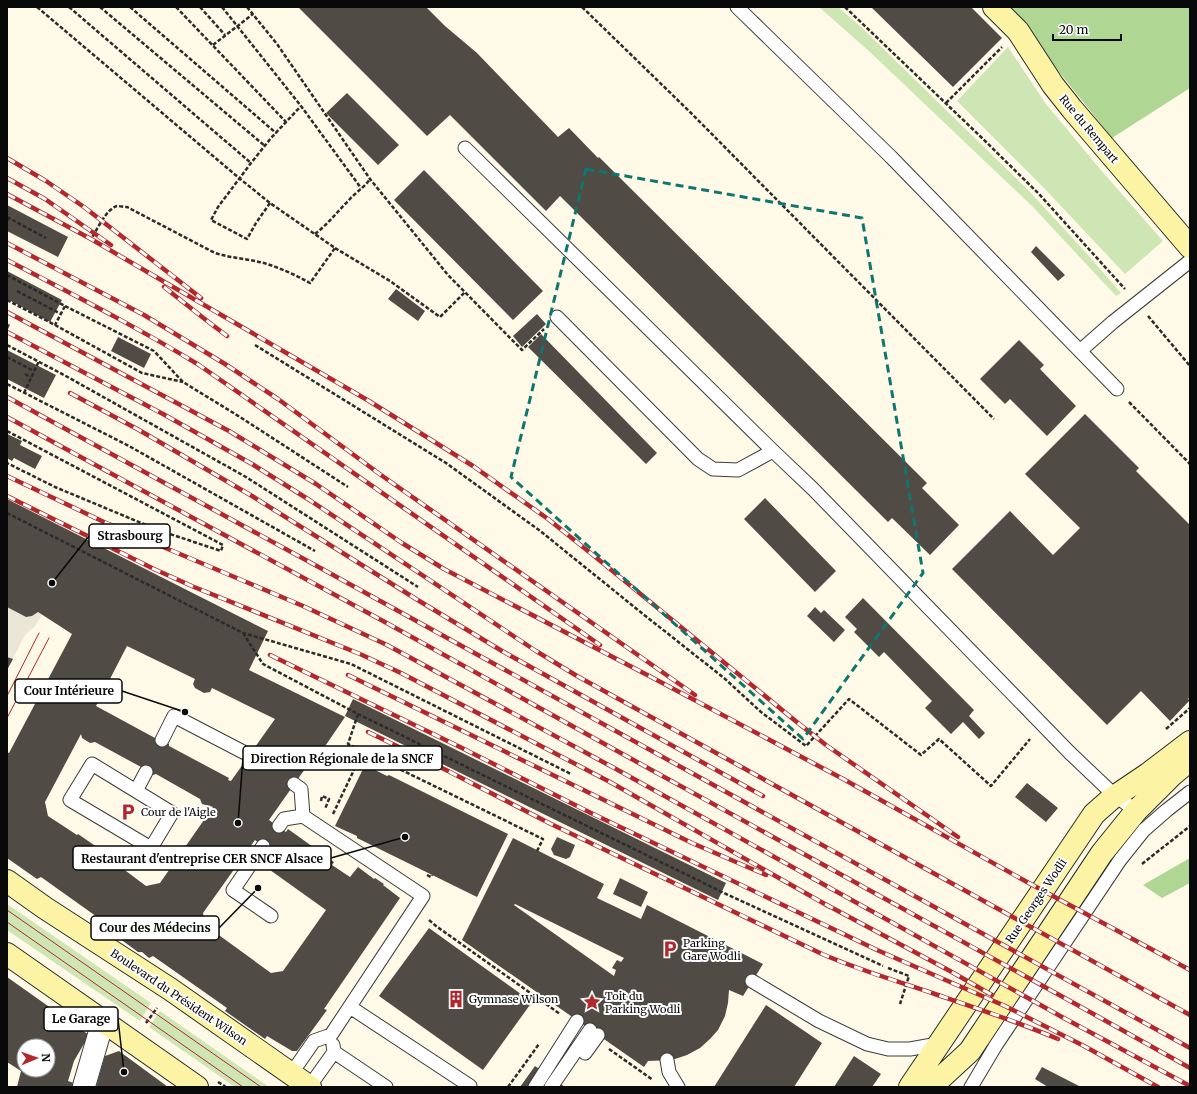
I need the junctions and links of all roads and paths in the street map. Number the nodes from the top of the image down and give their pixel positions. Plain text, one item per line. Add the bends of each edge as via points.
1 (37, 7) edge
2 (69, 7) edge
3 (100, 7) edge
4 (176, 7) edge
5 (200, 7) edge
6 (222, 7) edge
7 (248, 7) edge
8 (582, 7) edge
9 (737, 7) edge
10 (845, 7) edge
11 (994, 7) edge
12 (132, 8) edge
13 (253, 14) junction
14 (237, 25) junction
15 (1018, 32) junction
16 (225, 35) junction
17 (213, 45) junction
18 (946, 103) junction
19 (301, 106) junction
20 (286, 122) junction
21 (276, 133) junction
22 (265, 146) junction
23 (465, 148) dead end
24 (251, 163) junction
25 (239, 178) junction
26 (370, 179) junction
27 (361, 188) junction
28 (270, 203) junction
29 (8, 219) edge
30 (314, 234) junction
31 (46, 238) dead end
32 (90, 239) dead end
33 (1190, 247) edge
34 (335, 248) junction
35 (1190, 261) edge
36 (7, 275) edge
37 (17, 291) dead end
38 (465, 292) junction
39 (7, 300) edge
40 (1137, 303) junction
41 (65, 306) junction
42 (61, 314) junction
43 (557, 317) joint
44 (55, 325) junction
45 (7, 345) edge
46 (255, 345) dead end
47 (1080, 351) junction
48 (7, 357) edge
49 (39, 361) junction
50 (1190, 366) edge
51 (34, 371) junction
52 (25, 374) dead end
53 (31, 377) junction
54 (184, 382) junction
55 (7, 384) edge
56 (1117, 389) joint
57 (24, 393) junction
58 (994, 419) dead end
59 (7, 431) edge
60 (773, 451) junction
61 (7, 464) edge
62 (1190, 464) edge
63 (348, 487) dead end
64 (7, 513) edge
65 (315, 551) dead end
66 (418, 587) dead end
67 (243, 633) junction
68 (358, 714) junction
69 (162, 740) dead end
70 (1190, 742) edge
71 (1023, 748) dead end
72 (363, 751) junction
73 (249, 755) dead end
74 (1190, 760) edge
75 (146, 772) dead end
76 (571, 774) dead end
77 (294, 784) dead end
78 (136, 791) junction
79 (1190, 792) edge
80 (1116, 796) junction
81 (339, 800) dead end
82 (1136, 811) junction
83 (303, 816) junction
84 (279, 826) dead end
85 (1190, 826) edge
86 (263, 846) dead end
87 (537, 851) dead end
88 (1138, 868) dead end
89 (7, 881) edge
90 (416, 907) junction
91 (271, 916) dead end
92 (7, 954) edge
93 (883, 966) dead end
94 (888, 968) dead end
95 (752, 981) dead end
96 (170, 989) junction
97 (900, 1004) dead end
98 (350, 1007) junction
99 (563, 1011) dead end
100 (560, 1014) junction
101 (556, 1020) dead end
102 (103, 1021) junction
103 (576, 1023) joint
104 (331, 1035) junction
105 (594, 1035) junction
106 (543, 1039) dead end
107 (134, 1042) junction
108 (938, 1044) junction
109 (970, 1051) junction
110 (334, 1052) junction
111 (667, 1060) dead end
112 (291, 1074) junction
113 (656, 1083) dead end
114 (84, 1086) edge
115 (197, 1087) edge
116 (309, 1087) edge
117 (386, 1087) edge
118 (469, 1087) edge
119 (508, 1087) edge
120 (535, 1087) edge
121 (551, 1087) edge
122 (562, 1087) edge
123 (678, 1087) edge
124 (910, 1087) edge
125 (932, 1087) edge
126 (945, 1087) edge
127 (972, 1087) edge

1 - 25 path
2 - 24 path
3 - 22 path
4 - 17 path
5 - 16 path
6 - 14 path
7 - 13 path
8 - 58 path via 690,112
9 - 47 lane via 891,157
10 - 18 path
11 - 15 main road, Rue du Rempart
12 - 21 path
13 - 14 path
13 - 26 path via 277,44
14 - 16 path
14 - 19 path
15 - 18 path
15 - 33 main road, Rue du Rempart via 1072,110
16 - 17 path
17 - 20 path
18 - 40 path via 1039,194
19 - 20 path
19 - 27 path
20 - 21 path
21 - 22 path
22 - 24 path
23 - 60 lane
24 - 25 path
25 - 28 path
25 - 28 path via 211,220 247,239
26 - 27 path
26 - 38 path via 448,275
27 - 30 path
28 - 30 path
29 - 31 path
30 - 34 path
32 - 34 path via 112,208 127,207 215,252 265,264 310,283
34 - 38 path via 390,281 440,316
35 - 40 lane
36 - 41 path
37 - 42 path
38 - 43 path via 522,350
39 - 44 path
40 - 47 lane
40 - 50 path
41 - 42 path
41 - 54 path via 154,351
42 - 44 path
43 - 60 lane via 698,459 713,469 738,470
44 - 54 path via 142,373
45 - 49 path
46 - 71 path via 446,462 539,530 806,746 849,699 921,755 939,739 991,786
47 - 56 lane
48 - 51 path
49 - 51 path
49 - 66 path via 246,477
51 - 53 path
52 - 53 path
53 - 57 path
54 - 63 path
55 - 57 path
56 - 62 path
57 - 65 path via 130,446
59 - 61 path via 224,545 221,551 158,530
60 - 80 lane via 1070,753
64 - 67 path
67 - 68 path via 263,664
67 - 76 path via 351,664
68 - 72 path via 348,744
68 - 93 path via 726,894
69 - 73 lane via 174,716
70 - 80 main road, Rue Georges Wodli
72 - 81 path
72 - 87 path via 543,839
74 - 82 main road
75 - 78 lane
77 - 83 lane via 301,789
78 - 78 lane via 92,764 70,800 151,848 172,813
79 - 127 lane via 1144,830 1120,860 996,1045
80 - 82 lane
80 - 108 main road, Rue Georges Wodli via 1094,814
82 - 109 main road via 1102,853
83 - 84 lane via 284,819
83 - 90 lane via 423,896
85 - 88 path
86 - 91 lane via 233,890
89 - 96 main road, Boulevard du Président Wilson
90 - 98 lane
90 - 100 path via 436,926
92 - 102 main road
94 - 97 path via 909,976
95 - 108 lane via 819,1021 867,1044 888,1049 910,1049
96 - 107 path
96 - 112 main road, Boulevard du Président Wilson
98 - 104 lane
98 - 118 lane
99 - 100 path
100 - 101 path
100 - 103 path
102 - 107 main road
102 - 114 street
103 - 120 lane
104 - 110 lane
104 - 112 lane via 314,1041
105 - 113 path
105 - 121 lane
105 - 122 lane
106 - 119 path
107 - 115 main road
108 - 124 main road, Rue Georges Wodli
109 - 125 main road
109 - 126 main road
110 - 116 lane
110 - 117 lane
111 - 123 lane via 669,1072
112 - 116 main road, Boulevard du Président Wilson

